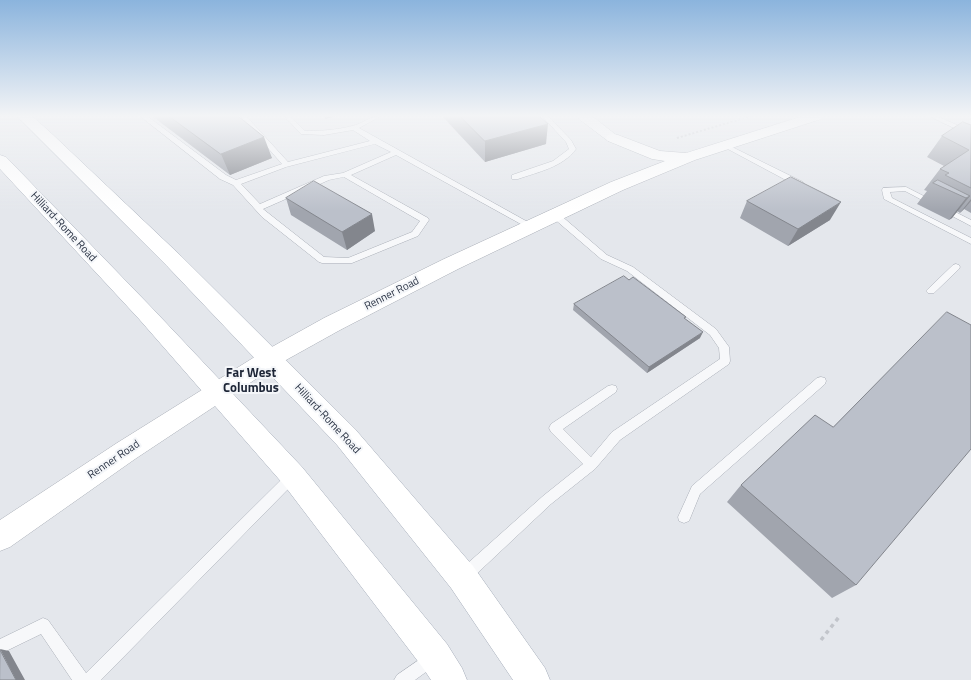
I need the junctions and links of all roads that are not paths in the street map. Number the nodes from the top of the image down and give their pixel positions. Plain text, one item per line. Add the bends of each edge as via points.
1 (59, 148) edge
2 (185, 148) edge
3 (271, 148) edge
4 (352, 148) edge
5 (389, 148) edge
6 (572, 148) edge
7 (618, 148) edge
8 (637, 148) edge
9 (720, 148) edge
10 (729, 148) edge
11 (397, 152) junction
12 (689, 157) junction
13 (0, 160) edge
14 (287, 165) junction
15 (345, 175) junction
16 (515, 177) dead end
17 (236, 183) junction
18 (617, 186) junction
19 (804, 186) edge
20 (258, 208) junction
21 (555, 215) junction
22 (971, 223) edge
23 (531, 226) junction
24 (971, 241) edge
25 (956, 267) dead end
26 (931, 291) dead end
27 (269, 358) junction
28 (821, 381) dead end
29 (612, 389) dead end
30 (217, 392) junction
31 (591, 465) junction
32 (293, 476) junction
33 (684, 517) dead end
34 (0, 537) edge
35 (462, 577) junction
36 (0, 647) edge
37 (442, 668) edge
38 (80, 680) edge
39 (90, 680) edge
40 (402, 680) edge
41 (533, 680) edge

1 - 27 main road, Hilliard-Rome Road
2 - 17 lane via 223,177
3 - 14 lane
4 - 14 lane
5 - 11 lane
6 - 16 lane via 569,156 562,160
7 - 18 main road via 628,169
8 - 12 main road via 658,156
9 - 12 main road, Renner Road
10 - 19 lane
11 - 15 lane
11 - 23 lane
12 - 18 main road, Renner Road
13 - 30 main road, Hilliard-Rome Road
14 - 17 lane
15 - 20 lane via 327,178
15 - 20 lane via 425,220 415,234 349,261 322,260
17 - 20 lane
18 - 21 main road, Renner Road
21 - 23 main road, Renner Road
21 - 31 lane via 604,257 630,269 713,332 724,347 725,361 616,436
22 - 24 lane via 906,190 886,190 888,199
23 - 27 main road, Renner Road via 381,299
25 - 26 lane
27 - 30 main road, Renner Road
27 - 35 main road, Hilliard-Rome Road via 346,437
28 - 33 lane via 696,490
29 - 31 lane via 555,428
30 - 32 main road, Hilliard-Rome Road
30 - 34 main road, Renner Road
31 - 35 lane
32 - 37 main road, Hilliard-Rome Road
32 - 39 lane
35 - 41 main road, Hilliard-Rome Road
36 - 38 lane via 43,625
37 - 40 lane

